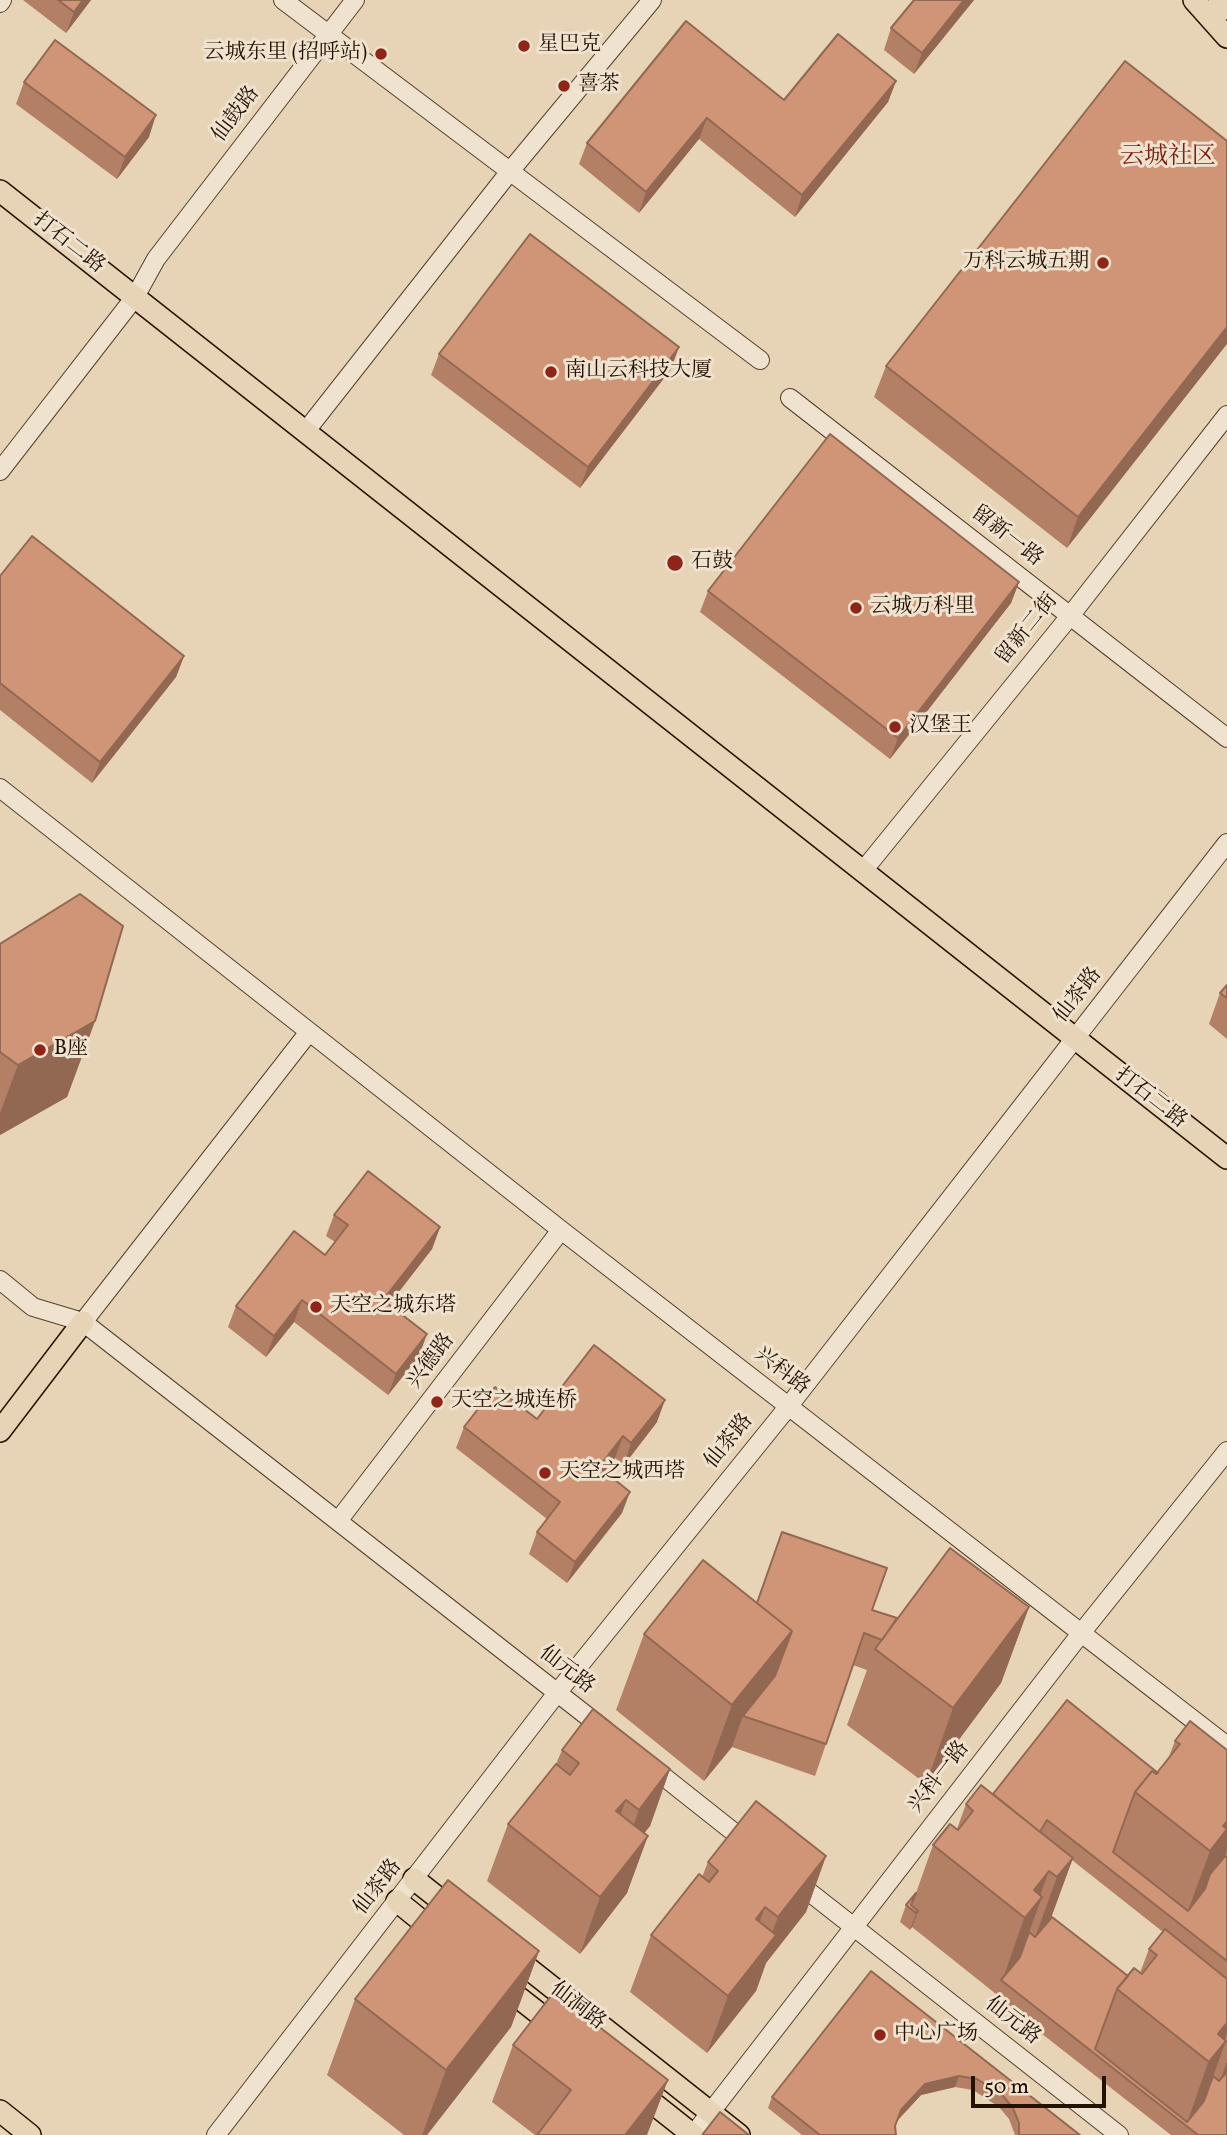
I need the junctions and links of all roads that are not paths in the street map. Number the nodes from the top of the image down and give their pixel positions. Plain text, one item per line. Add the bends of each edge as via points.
1 (283, 0) edge
2 (355, 0) edge
3 (652, 0) edge
4 (1194, 0) edge
5 (1219, 0) edge
6 (1227, 9) edge
7 (328, 33) junction
8 (1227, 37) edge
9 (511, 170) junction
10 (0, 191) edge
11 (135, 298) junction
12 (760, 360) dead end
13 (790, 398) dead end
14 (1227, 415) edge
15 (305, 432) junction
16 (0, 471) edge
17 (1070, 616) junction
18 (1227, 738) edge
19 (0, 788) edge
20 (1227, 843) edge
21 (862, 872) junction
22 (309, 1032) junction
23 (1074, 1040) junction
24 (1227, 1158) edge
25 (561, 1230) junction
26 (0, 1280) edge
27 (83, 1322) junction
28 (788, 1407) junction
29 (0, 1431) edge
30 (1227, 1451) edge
31 (338, 1521) junction
32 (1082, 1632) junction
33 (557, 1693) junction
34 (1227, 1746) edge
35 (414, 1879) junction
36 (397, 1902) junction
37 (473, 1926) edge
38 (854, 1927) junction
39 (494, 1942) edge
40 (456, 1948) edge
41 (488, 1973) edge
42 (573, 2040) edge
43 (615, 2074) edge
44 (0, 2111) edge
45 (710, 2112) junction
46 (30, 2135) edge
47 (216, 2135) edge
48 (693, 2135) edge
49 (739, 2135) edge
50 (1119, 2135) edge

1 - 7 street
2 - 7 street, 仙鼓路
3 - 9 street
4 - 8 main road
5 - 6 main road
7 - 9 street
7 - 11 street, 仙鼓路 via 156,259
9 - 12 street
9 - 15 street
10 - 11 main road, 打石二路
11 - 15 main road, 打石二路
11 - 16 street, 仙鼓路
13 - 17 street, 留新一路
14 - 17 street, 留新二街
15 - 21 main road, 打石二路
17 - 18 street, 留新一路
17 - 21 street, 留新二街
19 - 22 street, 兴科路
20 - 23 street, 仙茶路
21 - 23 main road, 打石二路
22 - 25 street, 兴科路
22 - 27 street
23 - 24 main road, 打石二路
23 - 28 street, 仙茶路
25 - 28 street, 兴科路
25 - 31 street, 兴德路
26 - 27 street via 33,1307
27 - 29 main road
27 - 31 street, 仙元路
28 - 32 street, 兴科路
28 - 33 street, 仙茶路
30 - 32 street, 兴科一路
31 - 33 street, 仙元路
32 - 34 street, 兴科路
32 - 38 street, 兴科一路
33 - 35 street, 仙茶路
33 - 38 street, 仙元路
35 - 36 street, 仙茶路
35 - 37 main road
36 - 40 main road
36 - 47 street, 仙茶路
38 - 45 street, 兴科一路
38 - 50 street, 仙元路
39 - 45 main road, 仙洞路
41 - 42 main road, 仙洞路
43 - 48 main road
44 - 46 main road
45 - 48 street, 兴科一路
45 - 49 main road, 仙洞路

